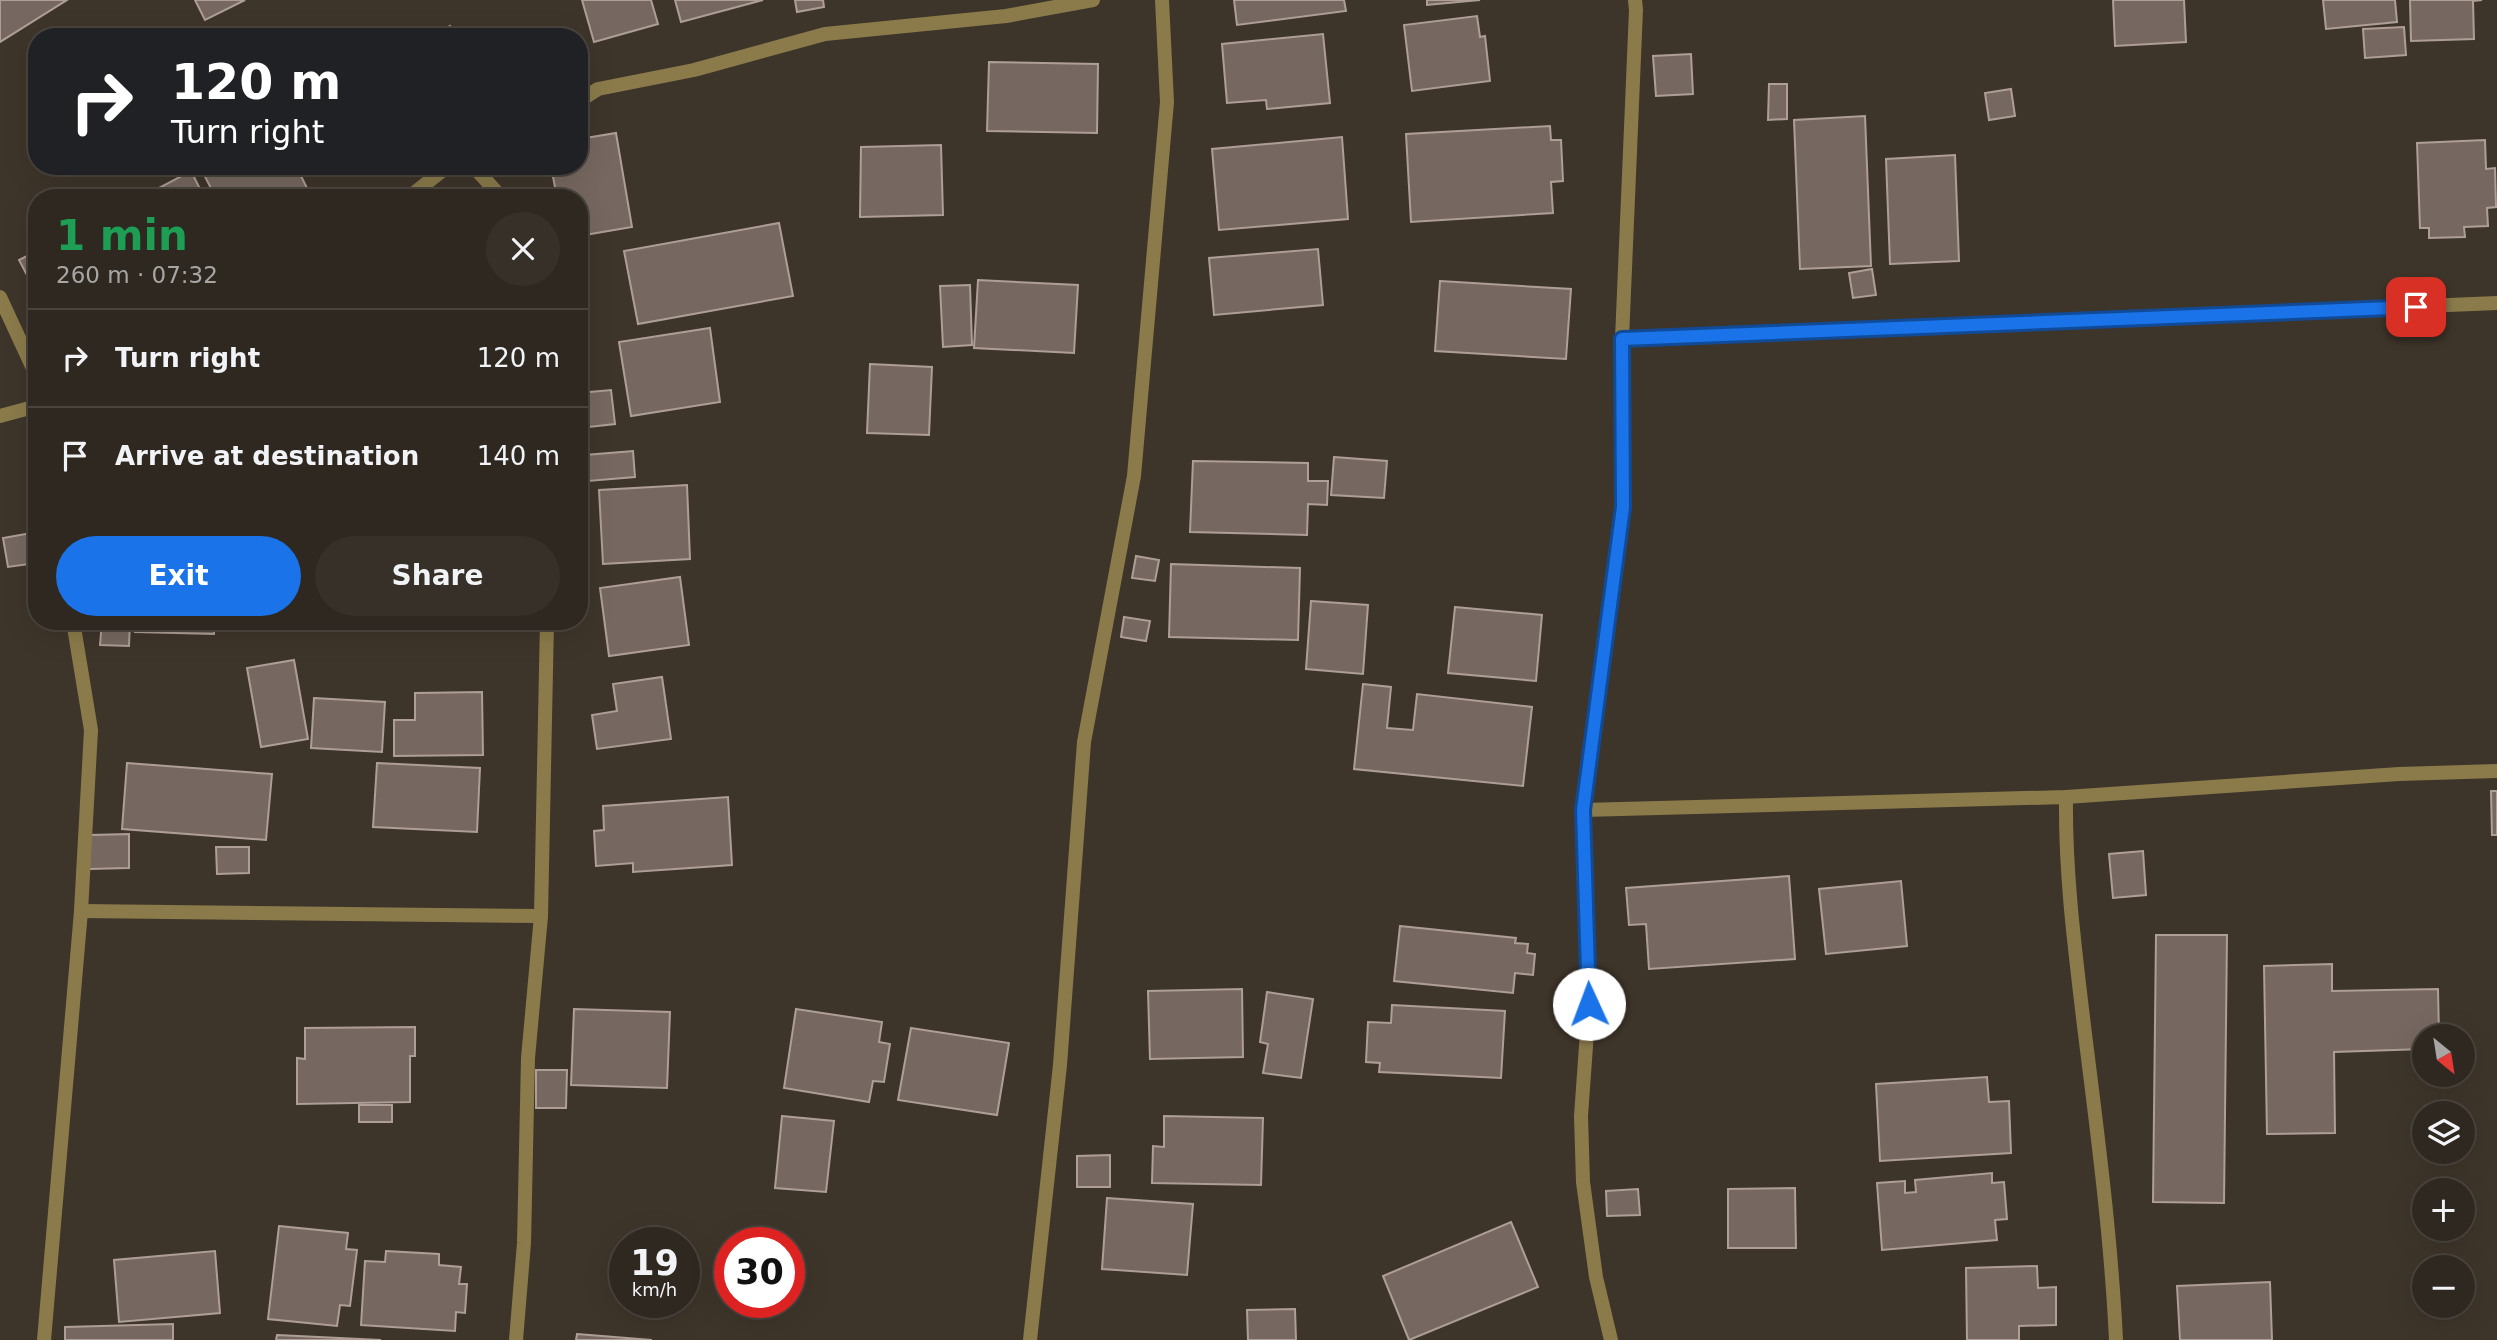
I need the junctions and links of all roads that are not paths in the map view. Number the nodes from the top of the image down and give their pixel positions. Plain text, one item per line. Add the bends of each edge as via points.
1 (1093, 0) edge
2 (1162, 0) edge
3 (1635, 0) edge
4 (588, 95) edge
5 (437, 175) edge
6 (481, 175) edge
7 (419, 189) edge
8 (494, 189) edge
9 (0, 297) edge
10 (2497, 303) edge
11 (1622, 339) junction
12 (28, 358) edge
13 (28, 408) edge
14 (0, 416) edge
15 (74, 630) edge
16 (547, 630) edge
17 (2497, 771) edge
18 (2066, 797) junction
19 (1583, 810) junction
20 (81, 911) junction
21 (541, 916) junction
22 (44, 1340) edge
23 (516, 1340) edge
24 (1030, 1340) edge
25 (1611, 1340) edge
26 (2116, 1340) edge

1 - 4 street via 1006,16 825,34 694,70 598,89
2 - 24 street via 1167,102 1135,462 1084,742 1060,1065
3 - 11 street
5 - 7 street
6 - 8 street
9 - 12 street
10 - 11 street
11 - 19 street via 1623,507
13 - 14 street
15 - 20 street via 91,730
16 - 21 street
17 - 18 street
18 - 19 street
18 - 26 street via 2072,924
19 - 25 street via 1589,1004 1581,1116 1583,1182 1596,1277
20 - 21 street
20 - 22 street
21 - 23 street via 528,1058 524,1243

